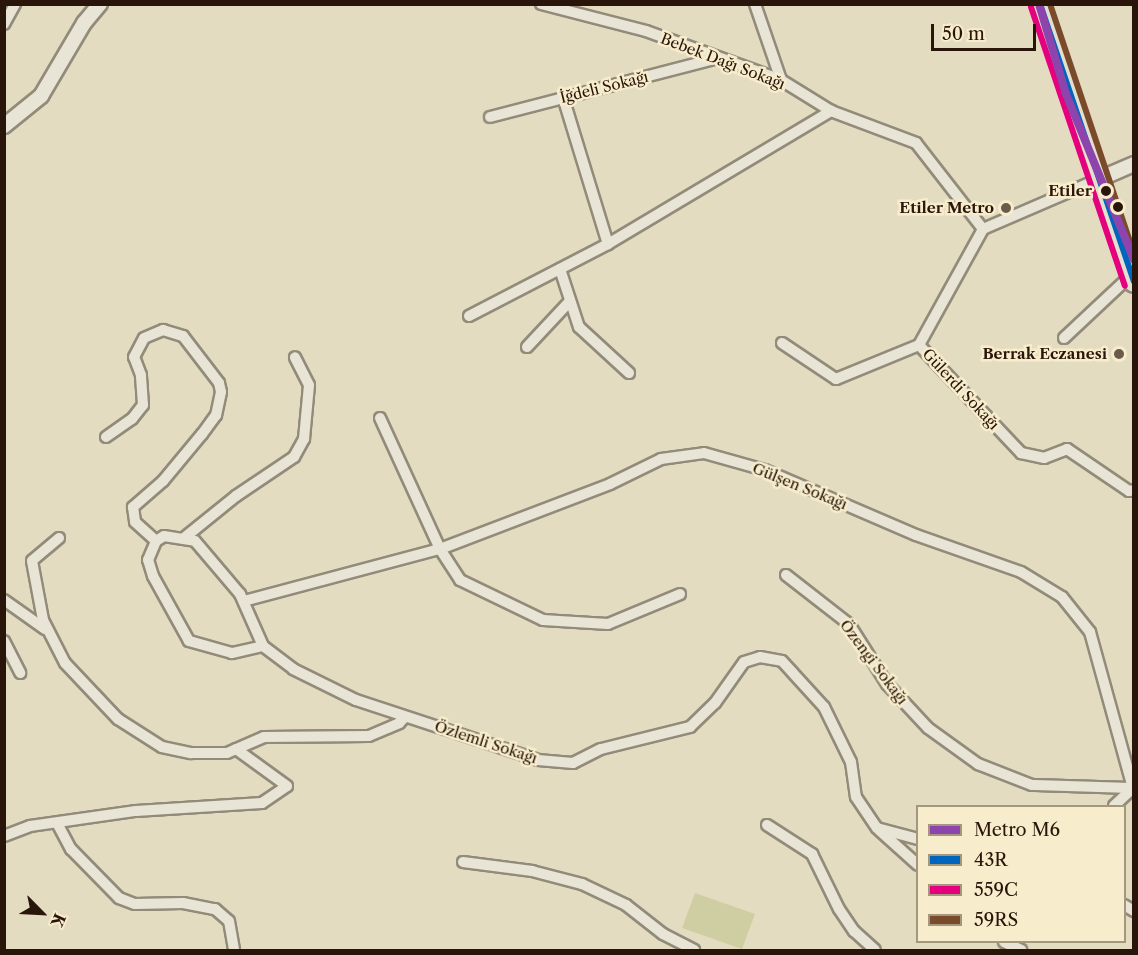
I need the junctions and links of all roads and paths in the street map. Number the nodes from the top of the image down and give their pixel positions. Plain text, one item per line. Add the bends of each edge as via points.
1 (15, 4) edge
2 (100, 4) edge
3 (541, 4) edge
4 (755, 4) edge
5 (1040, 4) edge
6 (4, 24) edge
7 (718, 57) junction
8 (781, 80) junction
9 (563, 97) junction
10 (831, 111) junction
11 (490, 117) dead end
12 (4, 126) edge
13 (1134, 164) edge
14 (1097, 180) junction
15 (983, 229) junction
16 (608, 244) junction
17 (560, 269) junction
18 (1132, 279) edge
19 (570, 301) junction
20 (469, 316) dead end
21 (1064, 338) dead end
22 (782, 343) dead end
23 (919, 345) junction
24 (527, 347) dead end
25 (295, 357) dead end
26 (629, 373) dead end
27 (380, 418) dead end
28 (106, 437) dead end
29 (1132, 494) edge
30 (59, 538) dead end
31 (184, 538) junction
32 (156, 541) junction
33 (440, 549) junction
34 (786, 575) dead end
35 (680, 594) dead end
36 (4, 600) edge
37 (244, 601) junction
38 (48, 630) junction
39 (4, 641) edge
40 (263, 646) junction
41 (20, 673) dead end
42 (405, 717) junction
43 (236, 749) junction
44 (1133, 788) edge
45 (1116, 805) edge
46 (57, 823) junction
47 (767, 825) dead end
48 (877, 828) junction
49 (4, 836) edge
50 (916, 838) edge
51 (463, 862) dead end
52 (916, 863) edge
53 (1006, 943) edge
54 (234, 951) edge
55 (694, 951) edge
56 (875, 951) edge
57 (1021, 951) edge

1 - 6 street
2 - 12 street via 84,23 41,96
3 - 7 street, Bebek Dağı Sokağı via 646,31
4 - 8 street
5 - 14 main road
7 - 8 street, Bebek Dağı Sokağı
7 - 9 street, İğdeli Sokağı
8 - 10 street, Bebek Dağı Sokağı
9 - 11 street, İğdeli Sokağı
9 - 16 street
10 - 15 street, Bebek Dağı Sokağı via 916,143
10 - 16 street
13 - 14 street
14 - 15 street
14 - 18 main road
15 - 23 street
16 - 17 street
17 - 19 street
17 - 20 street
18 - 21 street
19 - 24 street
19 - 26 street via 579,327
22 - 23 street, Gülerdi Sokağı via 836,379
23 - 29 street, Gülerdi Sokağı via 1021,453 1044,458 1067,449
25 - 31 street via 309,385 304,439 294,457
27 - 33 street
28 - 32 street via 132,419 143,405 141,375 134,357 144,338 163,330 183,336 208,366 221,392 216,415 202,434 163,481 133,507 135,522
30 - 38 street via 32,561
31 - 32 street via 164,536
31 - 37 street via 195,541
32 - 40 street via 148,560 153,576 189,641 232,653
33 - 35 street via 460,580 543,620 608,624
33 - 37 street, Gülşen Sokağı
33 - 44 street, Gülşen Sokağı via 610,484 661,459 704,453 765,470 916,535 1021,572 1062,597 1090,632
34 - 44 street, Özengi Sokağı via 849,624 887,684 928,728 978,764 1032,785
36 - 38 street
37 - 40 street
38 - 43 street via 65,663 118,719 162,747 191,753 227,753
39 - 41 street
40 - 42 street, Özlemli Sokağı via 293,669 356,700
42 - 43 street via 369,736 264,737
42 - 48 street, Özlemli Sokağı via 538,760 573,763 601,749 690,727 715,703 744,662 760,657 782,661 824,707 851,762 856,797
43 - 46 street via 287,786 262,803 136,812
44 - 45 street
46 - 49 street
46 - 54 street via 71,849 119,898 135,904 183,903 215,909 230,921
47 - 56 street via 812,854 839,909
48 - 50 street
48 - 52 street, Özlemli Sokağı
51 - 55 street via 532,871 582,884 626,905 663,934
53 - 57 street

